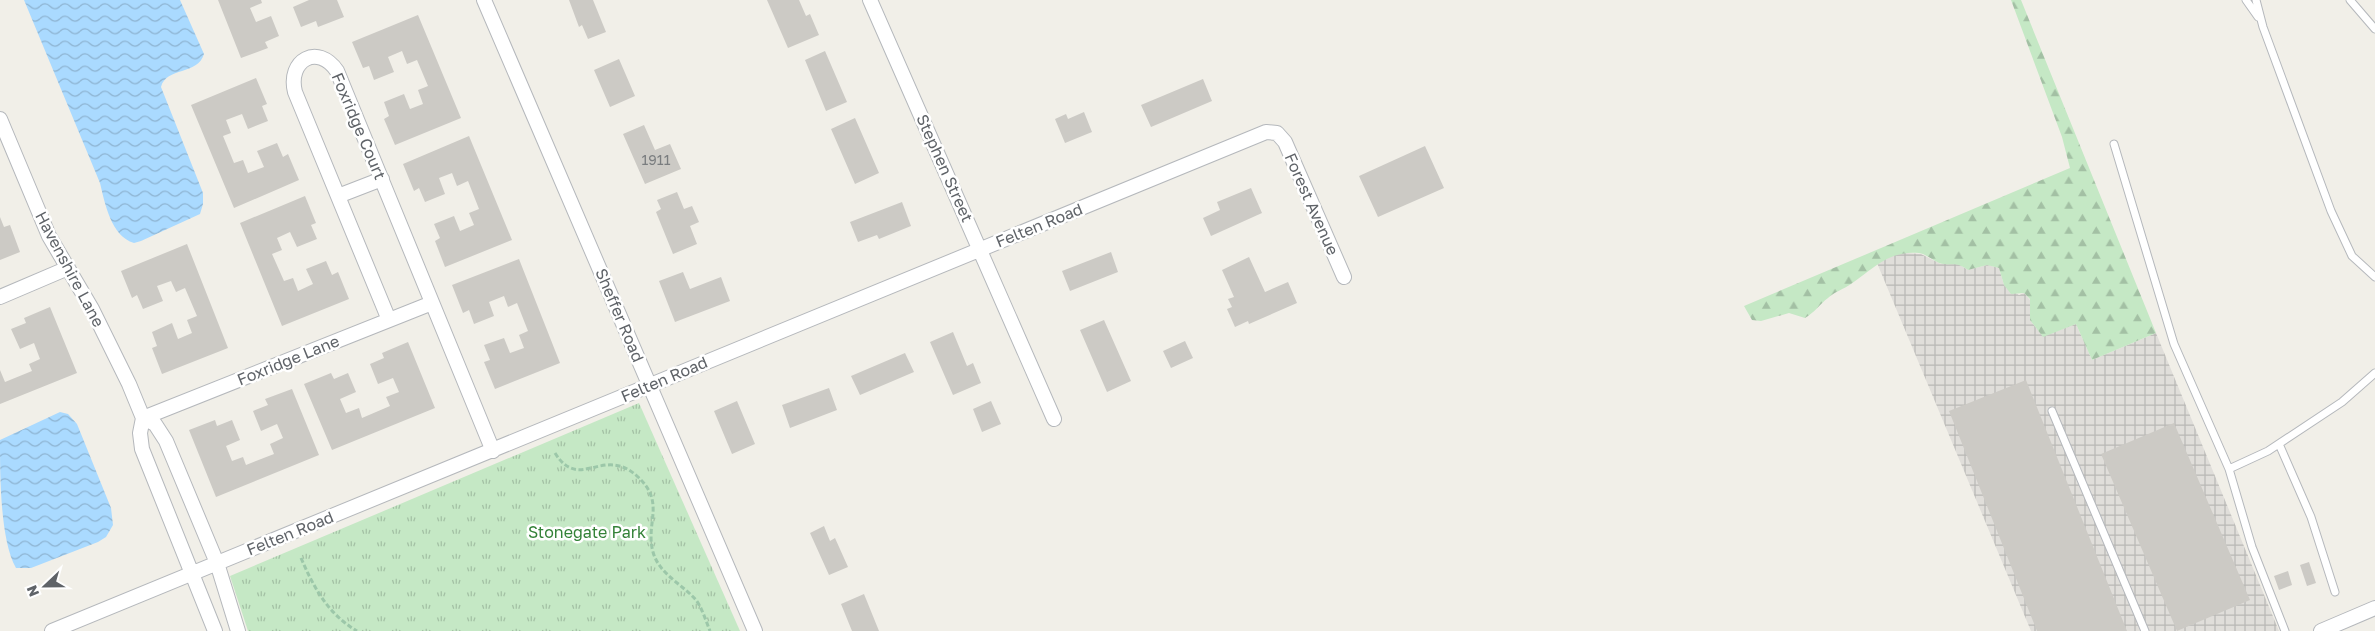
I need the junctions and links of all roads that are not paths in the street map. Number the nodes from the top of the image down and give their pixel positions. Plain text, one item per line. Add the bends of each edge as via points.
1 (484, 0) edge
2 (870, 0) edge
3 (2246, 0) edge
4 (2256, 0) edge
5 (2350, 0) edge
6 (2261, 22) junction
7 (2375, 29) edge
8 (0, 119) edge
9 (1277, 133) joint
10 (2114, 144) dead end
11 (382, 179) junction
12 (338, 196) junction
13 (981, 249) junction
14 (68, 268) junction
15 (1344, 277) dead end
16 (2375, 277) edge
17 (0, 296) edge
18 (432, 303) junction
19 (389, 320) junction
20 (2375, 373) edge
21 (650, 384) junction
22 (2052, 411) dead end
23 (143, 418) junction
24 (1054, 419) dead end
25 (2279, 444) junction
26 (494, 451) junction
27 (2229, 469) junction
28 (217, 563) junction
29 (192, 573) junction
30 (2336, 592) dead end
31 (2374, 610) edge
32 (52, 631) edge
33 (215, 631) edge
34 (238, 631) edge
35 (755, 631) edge
36 (2145, 631) edge
37 (2285, 631) edge
38 (2321, 631) edge

1 - 21 street, Sheffer Road
2 - 13 street, Stephen Street
3 - 6 lane
4 - 6 lane
5 - 7 lane
6 - 16 lane via 2331,211 2352,256
8 - 14 street, Havenshire Lane via 40,217
9 - 13 street, Felten Road via 1266,132
9 - 15 street, Forest Avenue via 1285,142
10 - 27 lane via 2174,344
11 - 12 street
11 - 12 street, Foxridge Court via 338,71 321,56 310,57 298,66 292,81
11 - 18 street, Foxridge Court
12 - 19 street, Foxridge Court
13 - 21 street, Felten Road
13 - 24 street, Stephen Street
14 - 17 street
14 - 23 street, Havenshire Lane via 115,354
18 - 19 street, Foxridge Lane
18 - 26 street, Foxridge Court
19 - 23 street, Foxridge Lane
20 - 25 lane via 2342,402
21 - 26 street, Felten Road
21 - 35 street, Sheffer Road
22 - 36 lane
23 - 28 street, Havenshire Lane via 162,432
23 - 29 street, Havenshire Lane via 140,433 142,449
25 - 27 lane
25 - 30 lane via 2311,516
26 - 28 street, Felten Road
27 - 37 lane via 2252,547
28 - 29 street, Felten Road
28 - 34 street, Havenshire Lane
29 - 32 street, Felten Road
29 - 33 street, Havenshire Lane
31 - 38 street

